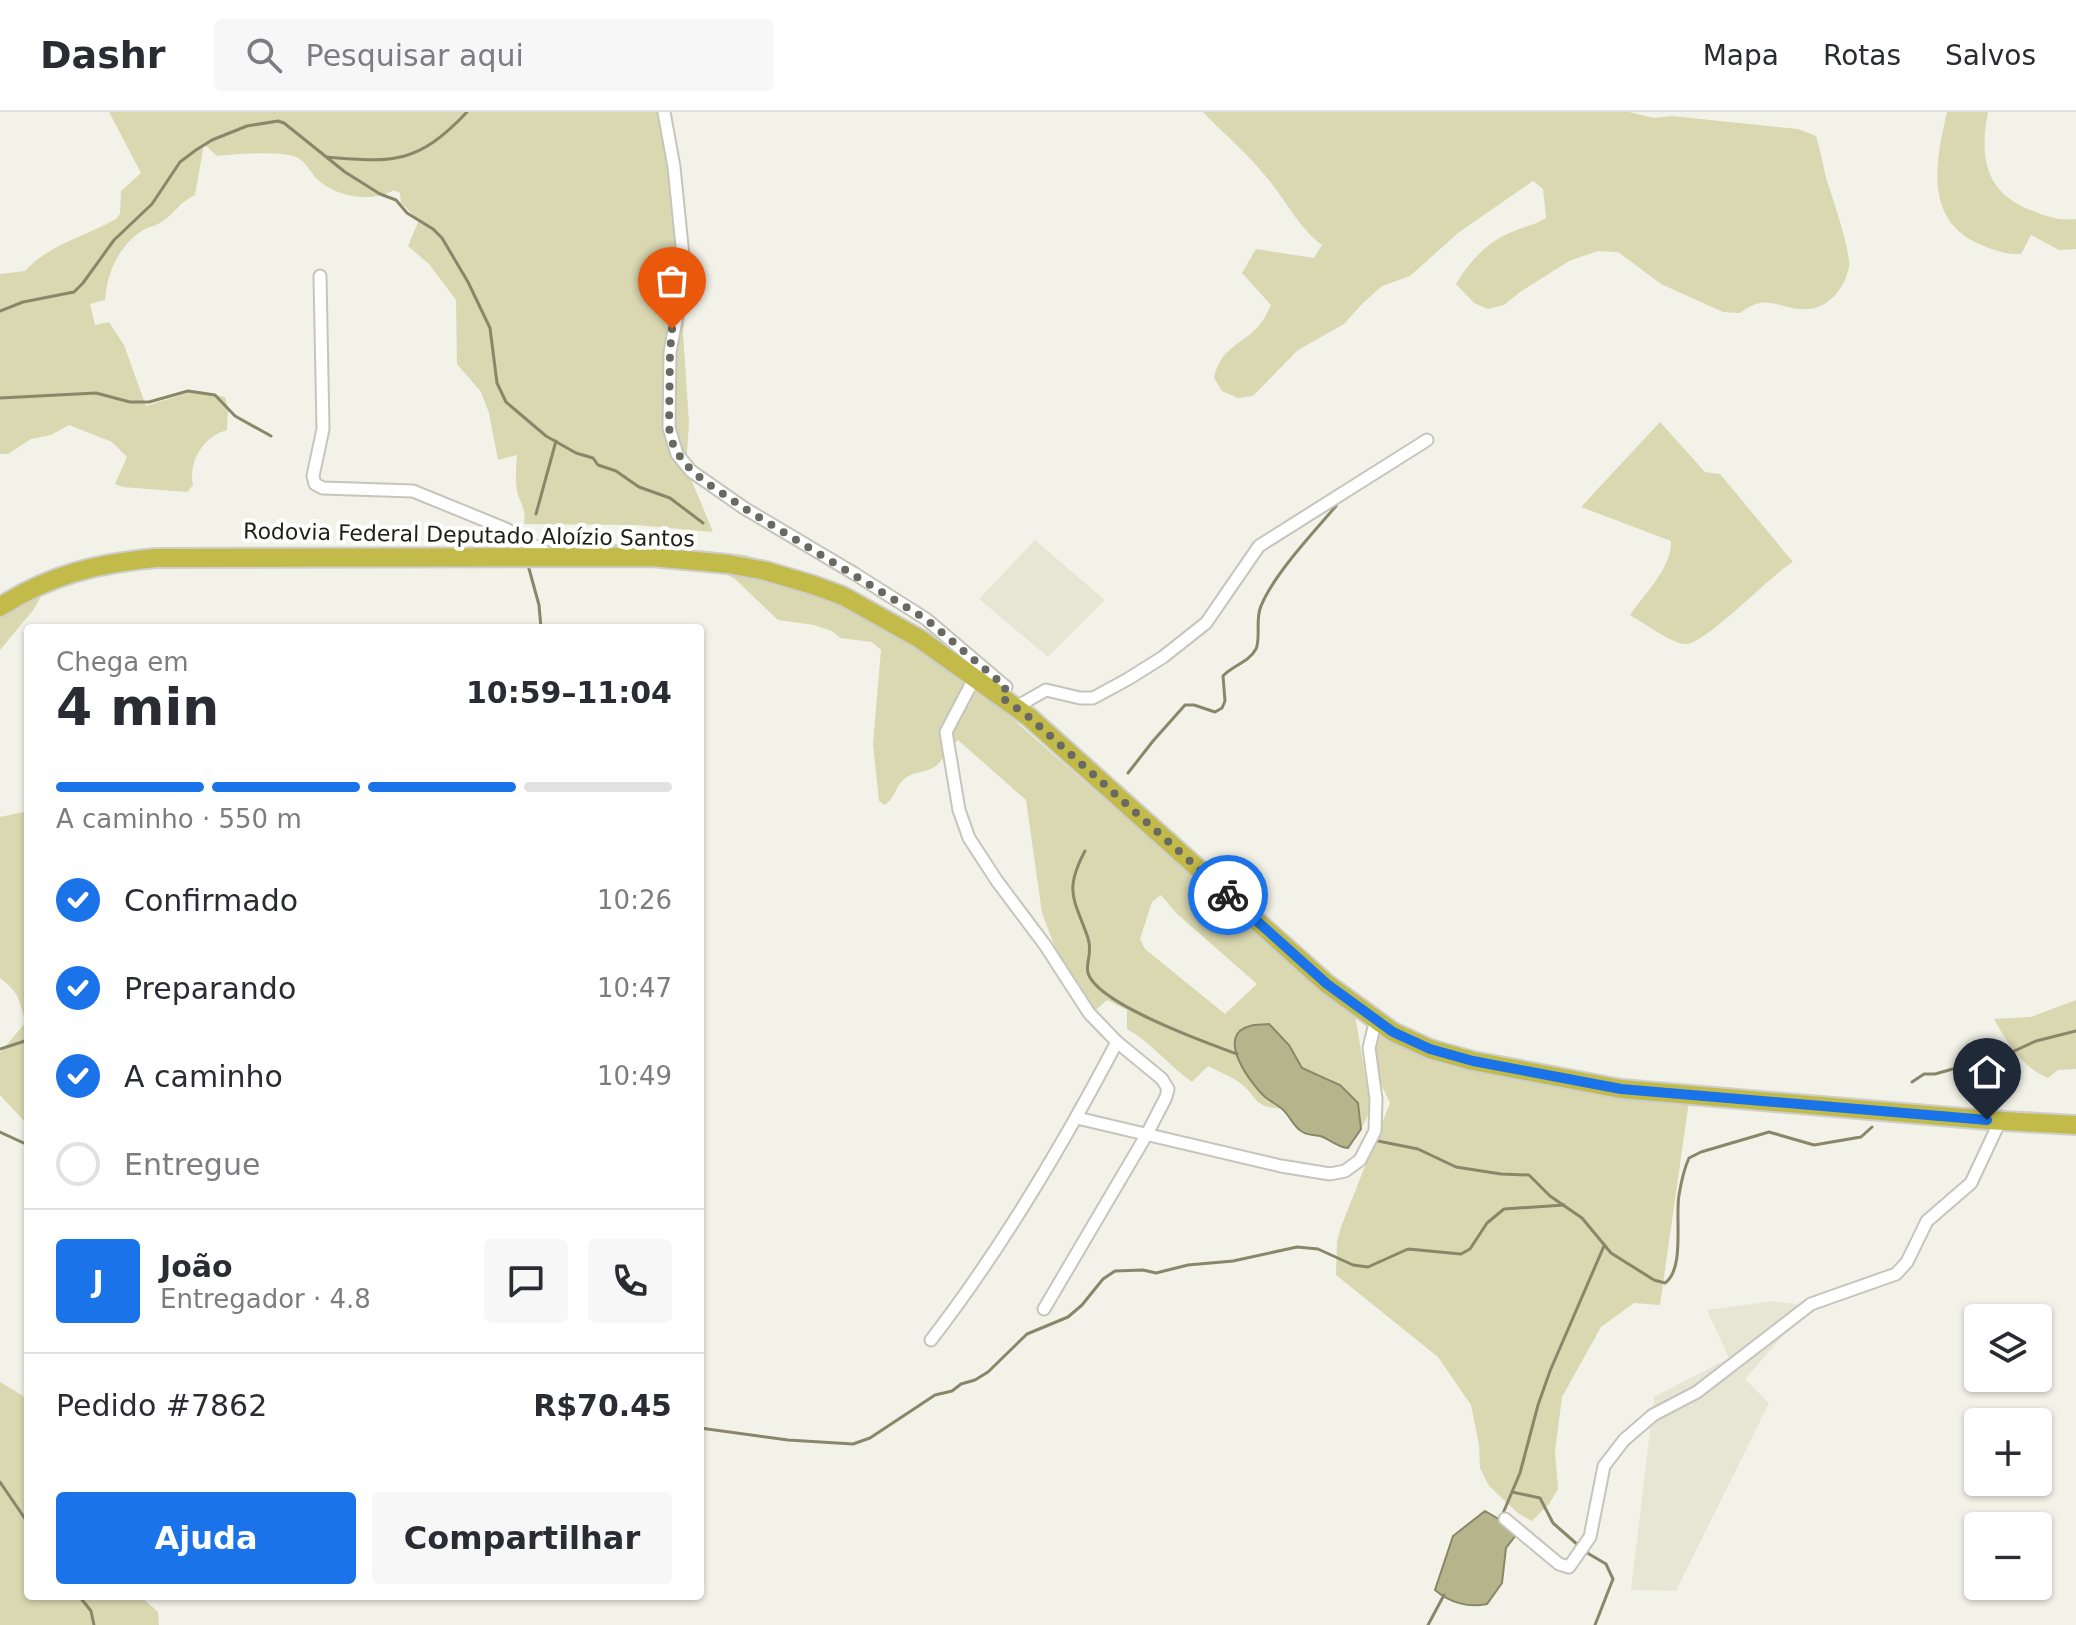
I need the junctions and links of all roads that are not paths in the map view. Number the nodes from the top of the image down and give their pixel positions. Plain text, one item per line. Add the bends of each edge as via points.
1 (664, 112) edge
2 (320, 276) dead end
3 (1427, 440) dead end
4 (551, 556) junction
5 (0, 607) edge
6 (994, 688) junction
7 (1376, 1019) junction
8 (1117, 1042) junction
9 (1077, 1118) junction
10 (2000, 1121) junction
11 (2076, 1125) edge
12 (1147, 1134) junction
13 (1044, 1309) dead end
14 (931, 1340) dead end
15 (1505, 1519) dead end

1 - 6 street via 683,256 670,352 669,428 677,454 691,471 744,508 926,619
2 - 4 street via 323,429 315,484 413,491 506,529
3 - 6 street via 1259,546 1206,623 1128,679 1093,698
4 - 5 highway, Rodovia Federal Deputado Aloízio Santos via 112,561 52,578
4 - 6 highway, Rodovia Federal Deputado Aloízio Santos via 652,557 766,571 868,609
6 - 7 highway, Rodovia Federal Deputado Aloízio Santos via 1327,984
6 - 8 street via 946,732 963,824 1089,1013
7 - 10 highway, Rodovia Federal Deputado Aloízio Santos via 1393,1032 1458,1057 1621,1089
7 - 12 street via 1369,1048 1377,1121 1354,1167 1330,1174
8 - 9 street
8 - 12 street via 1168,1089
9 - 12 street
9 - 14 street
10 - 11 highway, Rodovia Federal Deputado Aloízio Santos
10 - 15 street via 1971,1183 1927,1221 1896,1274 1811,1304 1697,1392 1653,1415 1624,1440 1604,1466 1590,1537 1569,1567
12 - 13 street

